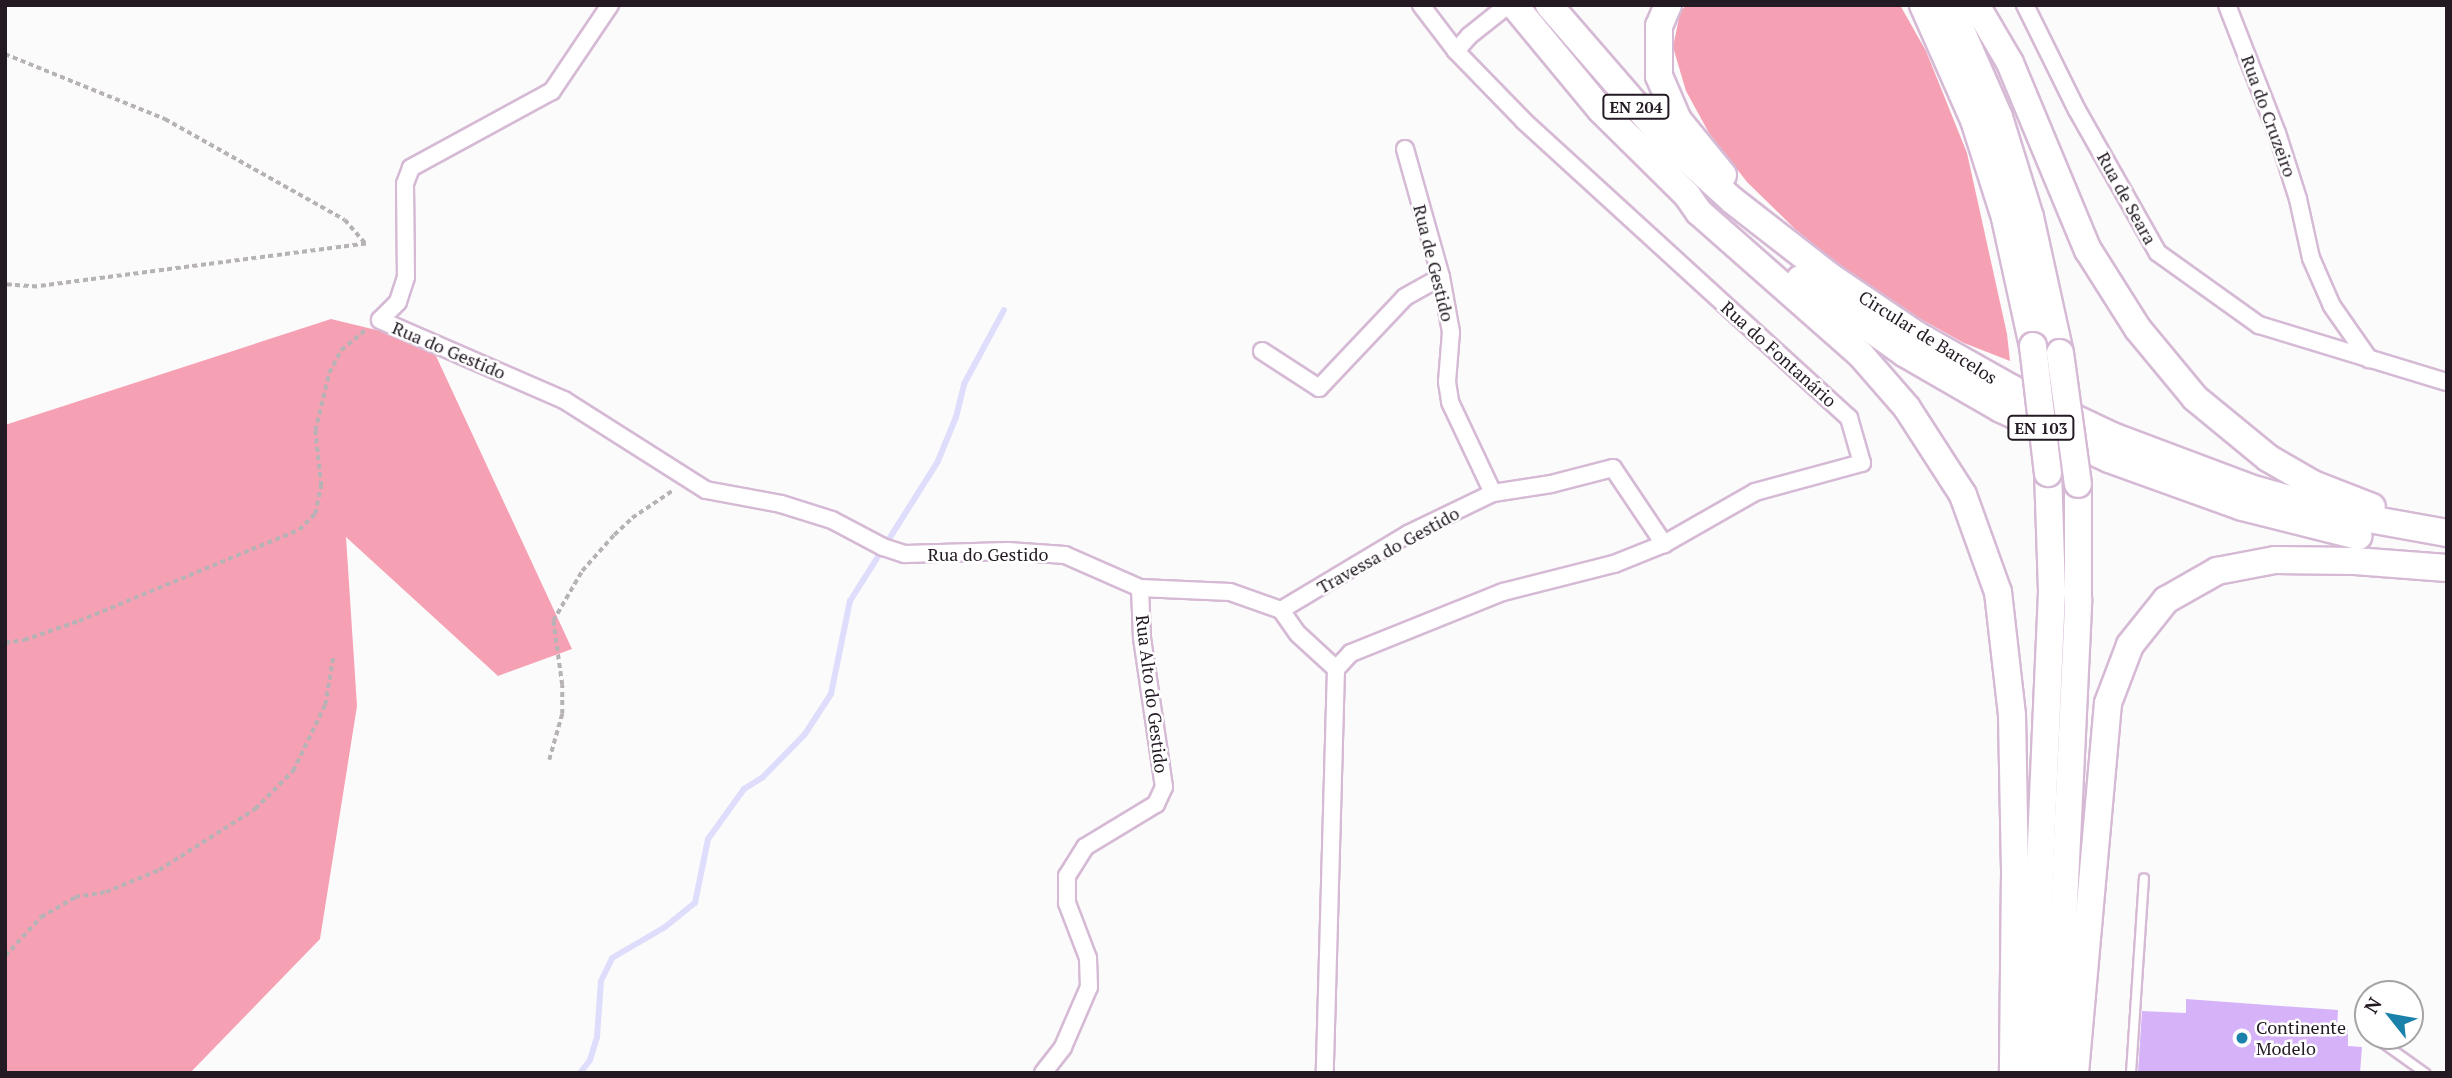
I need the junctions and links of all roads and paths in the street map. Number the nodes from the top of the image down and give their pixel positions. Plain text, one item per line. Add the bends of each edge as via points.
1 (610, 5) edge
2 (1421, 5) edge
3 (1511, 5) edge
4 (1549, 5) edge
5 (1668, 5) edge
6 (1923, 5) edge
7 (1950, 5) edge
8 (1976, 5) edge
9 (2025, 5) edge
10 (2227, 5) edge
11 (1456, 51) junction
12 (5, 54) edge
13 (1405, 149) dead end
14 (1687, 195) junction
15 (1732, 200) junction
16 (1441, 277) junction
17 (5, 285) edge
18 (380, 320) junction
19 (1262, 351) dead end
20 (2369, 359) junction
21 (2447, 382) edge
22 (694, 483) junction
23 (1493, 494) junction
24 (2395, 525) junction
25 (2447, 533) edge
26 (1664, 544) junction
27 (2447, 552) edge
28 (2447, 568) edge
29 (1140, 588) junction
30 (1281, 610) junction
31 (5, 643) edge
32 (333, 657) dead end
33 (1336, 669) junction
34 (549, 760) dead end
35 (2144, 878) dead end
36 (5, 956) edge
37 (2394, 1050) edge
38 (1043, 1073) edge
39 (1325, 1073) edge
40 (2013, 1073) edge
41 (2031, 1073) edge
42 (2056, 1073) edge
43 (2075, 1073) edge
44 (2131, 1073) edge
45 (2425, 1073) edge

1 - 18 street via 552,91 411,168 405,184 406,277 398,302
2 - 11 street, Rua do Fontanário
3 - 11 street
3 - 14 main road, EN 103 via 1601,110
4 - 15 main road, Circular de Barcelos / EN 204 via 1665,139
5 - 15 main road via 1659,26 1659,76 1678,120 1721,171
6 - 41 main road, bridge via 1974,120 2006,218 2033,346 2048,473 2052,591
7 - 42 main road, bridge via 1999,117 2030,218 2060,353 2078,484 2078,600
8 - 24 main road via 2010,63 2088,250 2138,329 2194,398 2269,458 2313,484 2375,508
9 - 20 street, Rua de Seara via 2077,110 2158,253 2259,325
10 - 20 street, Rua do Cruzeiro via 2267,103 2311,258 2332,306
11 - 26 street, Rua do Fontanário via 1524,121 1849,418 1862,463 1755,492
12 - 17 path via 166,119 345,220 366,244 37,287
13 - 16 street, Rua de Gestido
14 - 27 main road, EN 103 via 1706,204 1821,296 1904,353 2001,410 2109,459 2242,508
14 - 40 main road via 1699,212 1861,355 1908,408 1964,495 1998,592 2012,715
15 - 24 main road, Circular de Barcelos / EN 204 via 1917,335 2011,388 2112,436 2250,488
16 - 19 street via 1405,297 1319,388
16 - 23 street, Rua de Gestido via 1451,332 1450,402
18 - 22 street, Rua do Gestido via 564,400
18 - 31 path via 341,349 329,373 315,430 321,486 315,514 299,530 79,621
20 - 21 street, Rua de Seara
22 - 29 street, Rua do Gestido via 706,490 781,504 832,520 873,543 905,554 1008,551 1065,555
22 - 34 path via 666,493 632,518 582,571 559,610 554,621 562,713
23 - 26 street, Travessa do Gestido via 1613,468
23 - 30 street, Travessa do Gestido via 1408,534
24 - 25 main road, Circular de Barcelos
26 - 33 street, Rua do Fontanário via 1614,564 1503,592 1352,653
28 - 43 main road via 2275,560 2217,571 2166,600 2130,645 2108,702
29 - 30 street, Rua do Gestido via 1230,592
29 - 38 street, Rua Alto do Gestido via 1142,638 1164,787 1156,804 1085,847 1067,876 1067,903 1088,958 1089,987 1063,1047
30 - 33 street via 1298,634
32 - 36 path via 326,705 293,771 255,809 159,870 106,892 75,897 41,917
33 - 39 street
35 - 44 lane
37 - 45 lane

